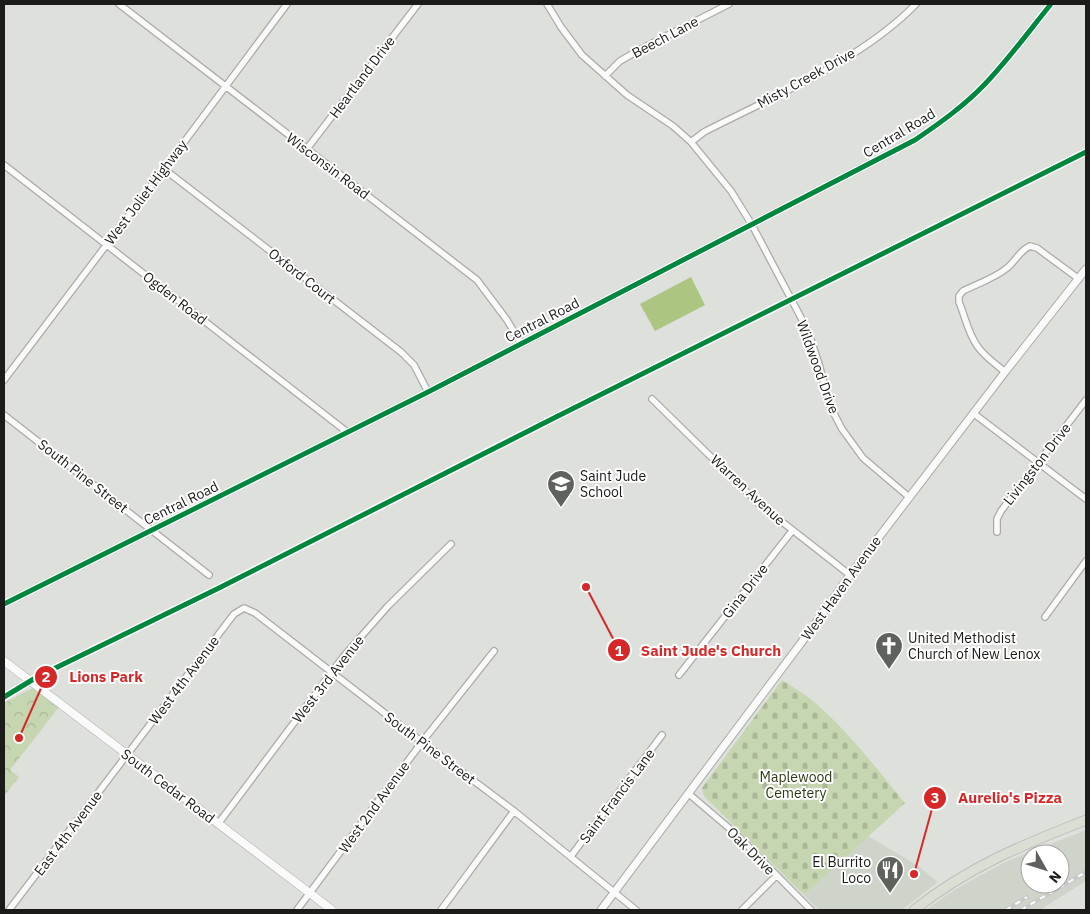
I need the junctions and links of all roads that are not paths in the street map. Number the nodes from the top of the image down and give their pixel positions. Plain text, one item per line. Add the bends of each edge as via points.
1 (119, 4) edge
2 (287, 4) edge
3 (418, 4) edge
4 (547, 4) edge
5 (729, 4) edge
6 (916, 4) edge
7 (1051, 4) edge
8 (605, 76) junction
9 (225, 87) junction
10 (690, 142) junction
11 (306, 150) junction
12 (4, 164) edge
13 (164, 169) junction
14 (752, 225) junction
15 (107, 245) junction
16 (1086, 269) edge
17 (1079, 279) junction
18 (521, 344) junction
19 (1005, 372) junction
20 (4, 380) edge
21 (428, 392) junction
22 (652, 399) dead end
23 (1086, 400) edge
24 (973, 413) junction
25 (4, 415) edge
26 (347, 432) junction
27 (1038, 463) junction
28 (909, 497) junction
29 (1086, 499) edge
30 (152, 530) junction
31 (792, 531) junction
32 (997, 532) dead end
33 (451, 544) dead end
34 (1086, 562) edge
35 (210, 575) dead end
36 (850, 575) junction
37 (4, 604) edge
38 (244, 608) joint
39 (1045, 617) dead end
40 (494, 650) dead end
41 (4, 661) edge
42 (332, 672) junction
43 (679, 675) dead end
44 (662, 735) dead end
45 (422, 742) junction
46 (128, 755) junction
47 (689, 794) junction
48 (514, 810) junction
49 (1086, 820) edge
50 (218, 824) junction
51 (571, 856) junction
52 (776, 876) junction
53 (614, 892) junction
54 (310, 894) junction
55 (9, 910) edge
56 (297, 910) edge
57 (332, 910) edge
58 (441, 910) edge
59 (600, 910) edge
60 (636, 910) edge
61 (742, 910) edge
62 (811, 910) edge
63 (914, 910) edge

1 - 9 street, Wisconsin Road
2 - 9 street, West Joliet Highway
3 - 11 street, Heartland Drive
4 - 8 street, Wildwood Drive via 582,55
5 - 8 street, Beech Lane via 620,61
6 - 10 street, Misty Creek Drive via 874,40 844,59
7 - 14 street, Central Road via 984,85 942,121 915,140
8 - 10 street, Wildwood Drive
9 - 11 street, Wisconsin Road
9 - 13 street, West Joliet Highway
10 - 14 street, Wildwood Drive via 731,191
11 - 18 street, Wisconsin Road via 477,280
12 - 15 street, Ogden Road
13 - 15 street, West Joliet Highway
13 - 21 street, Oxford Court via 401,352 414,365
14 - 18 street, Central Road
14 - 28 street, Wildwood Drive via 808,331 829,404 842,428 863,458
15 - 20 street, West Joliet Highway
15 - 26 street, Ogden Road
16 - 17 street, West Haven Avenue
17 - 19 street, West Haven Avenue
17 - 19 street via 1030,246 1009,267 959,296 977,347
18 - 21 street, Central Road
19 - 24 street, West Haven Avenue
21 - 26 street, Central Road
22 - 31 street, Warren Avenue via 758,503
23 - 27 street, Livingston Drive
24 - 27 street
24 - 28 street, West Haven Avenue
25 - 30 street, South Pine Street
26 - 30 street, Central Road
27 - 29 street
27 - 32 street, Livingston Drive via 997,519
28 - 36 street, West Haven Avenue
30 - 35 street, South Pine Street
30 - 37 street, Central Road
31 - 36 street, Warren Avenue
31 - 43 street, Gina Drive
33 - 42 street, West 3rd Avenue via 382,612
34 - 39 street
36 - 47 street, West Haven Avenue
38 - 42 street, South Pine Street
38 - 46 street, West 4th Avenue via 234,614
40 - 45 street, West 2nd Avenue
41 - 46 main road, South Cedar Road
42 - 45 street, South Pine Street
42 - 50 street, West 3rd Avenue
44 - 51 street, Saint Francis Lane
45 - 48 street, South Pine Street
45 - 54 street, West 2nd Avenue
46 - 50 main road, South Cedar Road
46 - 55 street, East 4th Avenue
47 - 52 street, Oak Drive via 736,834
47 - 53 street, West Haven Avenue
48 - 51 street, South Pine Street
48 - 58 street
49 - 63 main road via 976,868
50 - 54 main road, South Cedar Road
51 - 53 street, South Pine Street
52 - 61 street
52 - 62 street, Oak Drive
53 - 59 street, West Haven Avenue
53 - 60 street, South Pine Street
54 - 56 street, West 2nd Avenue
54 - 57 main road, South Cedar Road

